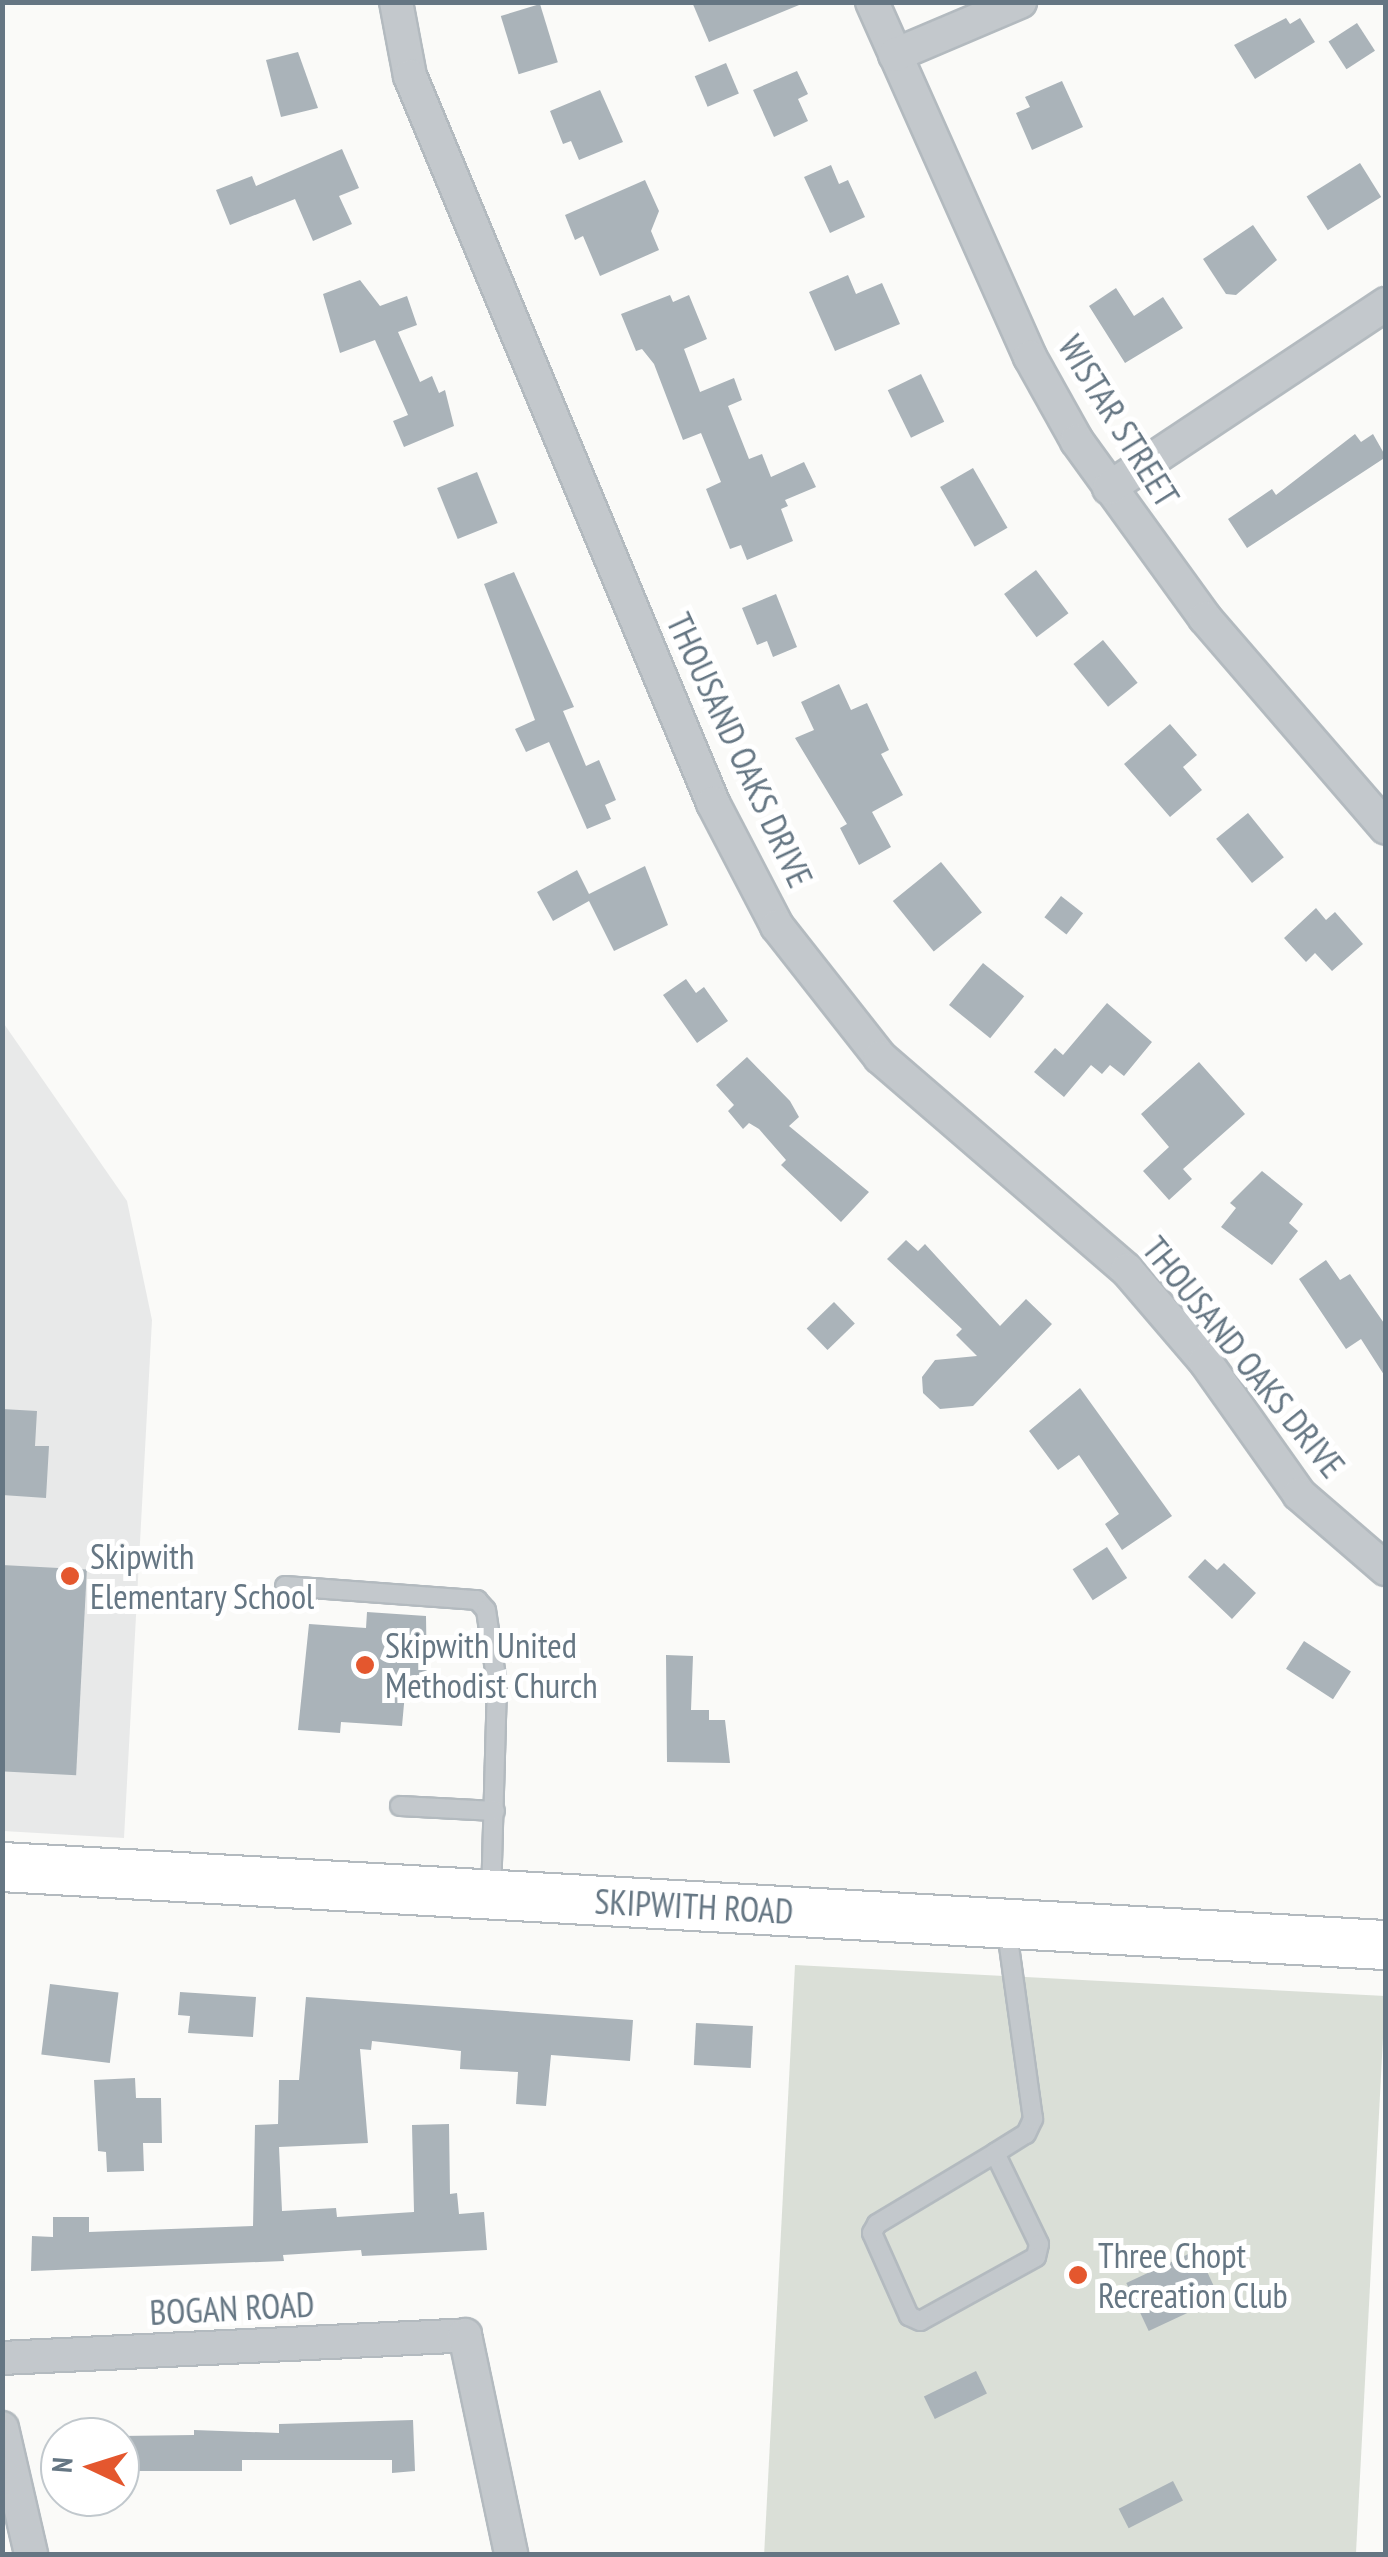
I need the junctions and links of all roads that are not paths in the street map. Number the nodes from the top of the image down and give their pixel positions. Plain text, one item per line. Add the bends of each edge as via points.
1 (396, 2) edge
2 (872, 2) edge
3 (1020, 2) edge
4 (895, 55) junction
5 (1386, 304) edge
6 (1109, 488) junction
7 (1386, 828) edge
8 (1386, 1570) edge
9 (286, 1586) dead end
10 (400, 1806) dead end
11 (495, 1811) junction
12 (2, 1867) edge
13 (491, 1894) junction
14 (1006, 1924) junction
15 (1386, 1945) edge
16 (995, 2153) junction
17 (2, 2358) edge
18 (2, 2428) edge
19 (31, 2554) edge
20 (510, 2554) edge

1 - 8 street, THOUSAND OAKS DRIVE via 425,113 713,803 777,926 880,1057 1127,1270 1205,1361 1299,1494
2 - 4 street, WISTAR STREET
3 - 4 street
4 - 6 street, WISTAR STREET via 1030,357
5 - 6 street
6 - 7 street, WISTAR STREET via 1205,618
9 - 11 lane via 477,1600 486,1610 497,1684
10 - 11 lane
11 - 13 lane
12 - 13 main road, SKIPWITH ROAD
13 - 14 main road, SKIPWITH ROAD
14 - 15 main road, SKIPWITH ROAD
14 - 16 lane via 1034,2119 1026,2134
16 - 16 lane via 872,2233 908,2316 920,2321 1036,2257 1040,2244
17 - 20 street, BOGAN ROAD via 465,2335
18 - 19 street

